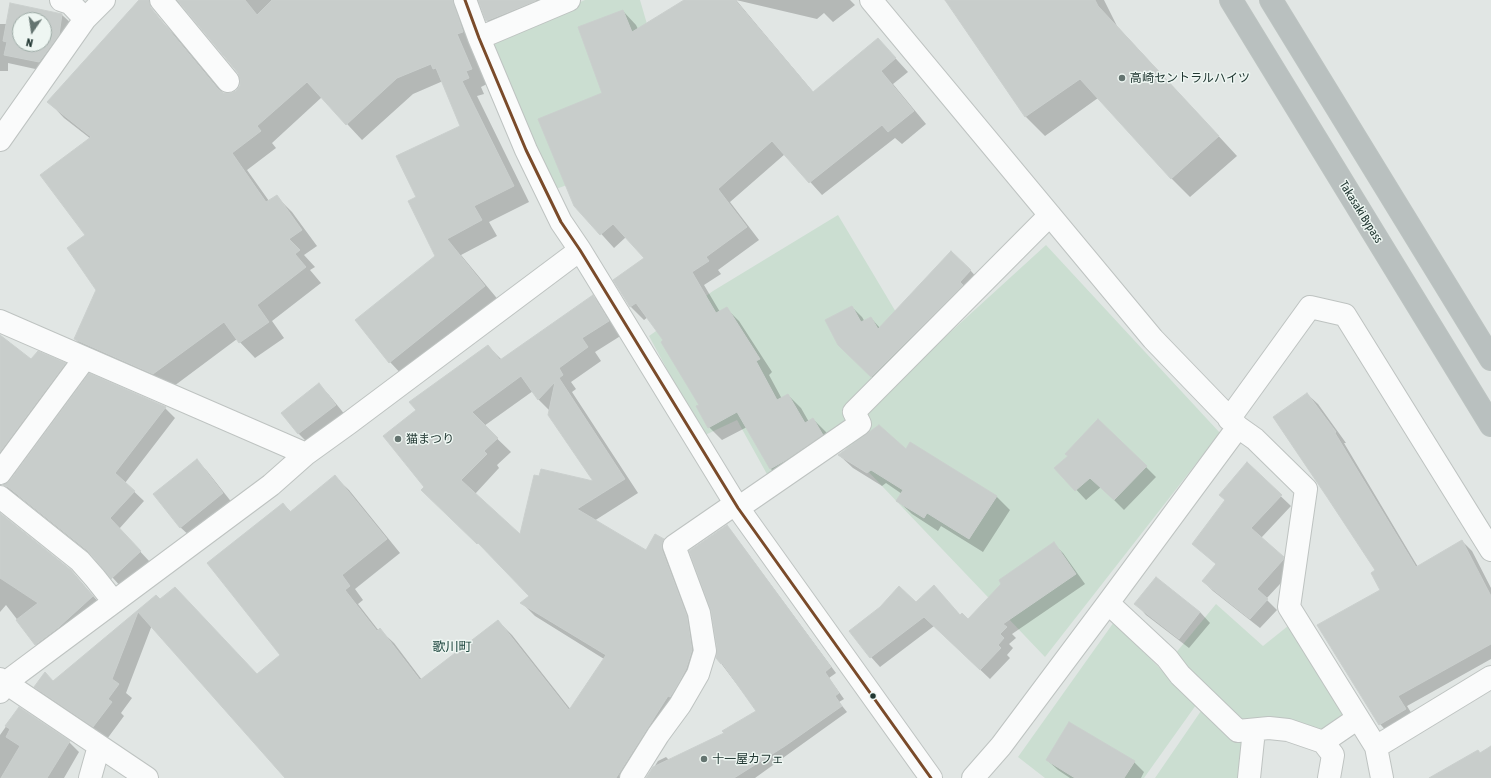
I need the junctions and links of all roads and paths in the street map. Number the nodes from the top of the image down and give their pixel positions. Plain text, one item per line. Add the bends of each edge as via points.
1 (61, 0) edge
2 (104, 0) edge
3 (161, 0) edge
4 (465, 0) edge
5 (569, 0) edge
6 (871, 0) edge
7 (1231, 0) edge
8 (1271, 0) edge
9 (86, 19) junction
10 (479, 38) junction
11 (228, 81) dead end
12 (0, 140) edge
13 (1050, 215) junction
14 (580, 250) junction
15 (0, 321) edge
16 (85, 358) junction
17 (1491, 359) edge
18 (1234, 423) junction
19 (1491, 425) edge
20 (306, 454) junction
21 (0, 473) edge
22 (0, 497) edge
23 (736, 506) junction
24 (1491, 550) edge
25 (114, 602) junction
26 (1108, 603) junction
27 (1491, 677) edge
28 (2, 684) edge
29 (1358, 718) junction
30 (1254, 730) junction
31 (1323, 742) junction
32 (99, 746) junction
33 (1376, 748) junction
34 (90, 778) edge
35 (147, 778) edge
36 (631, 778) edge
37 (932, 778) edge
38 (973, 778) edge
39 (1248, 778) edge
40 (1329, 778) edge
41 (1382, 778) edge

1 - 9 street via 70,3
2 - 9 street
3 - 11 street
4 - 10 street
5 - 10 street
6 - 13 street
7 - 19 highway, Takasaki Bypass
8 - 17 highway
9 - 12 street
10 - 14 street via 526,150 561,222
13 - 18 street via 1153,339
13 - 23 street via 854,412 860,424
14 - 20 street
14 - 23 street
15 - 16 street
16 - 20 street
16 - 21 street
18 - 24 street via 1310,307 1345,314
18 - 26 street
18 - 29 street via 1255,439 1306,489 1289,607
20 - 25 street via 271,485
22 - 25 street via 80,561
23 - 36 street via 674,546 698,613 705,651 698,674 680,705
23 - 37 street
25 - 28 street
26 - 30 street via 1167,658 1180,675 1238,731
26 - 38 street via 1001,746
27 - 33 street
28 - 32 street
29 - 31 street
29 - 33 street
30 - 31 street via 1288,730
30 - 39 street
31 - 40 street via 1333,755
32 - 34 street
32 - 35 street
33 - 41 street

